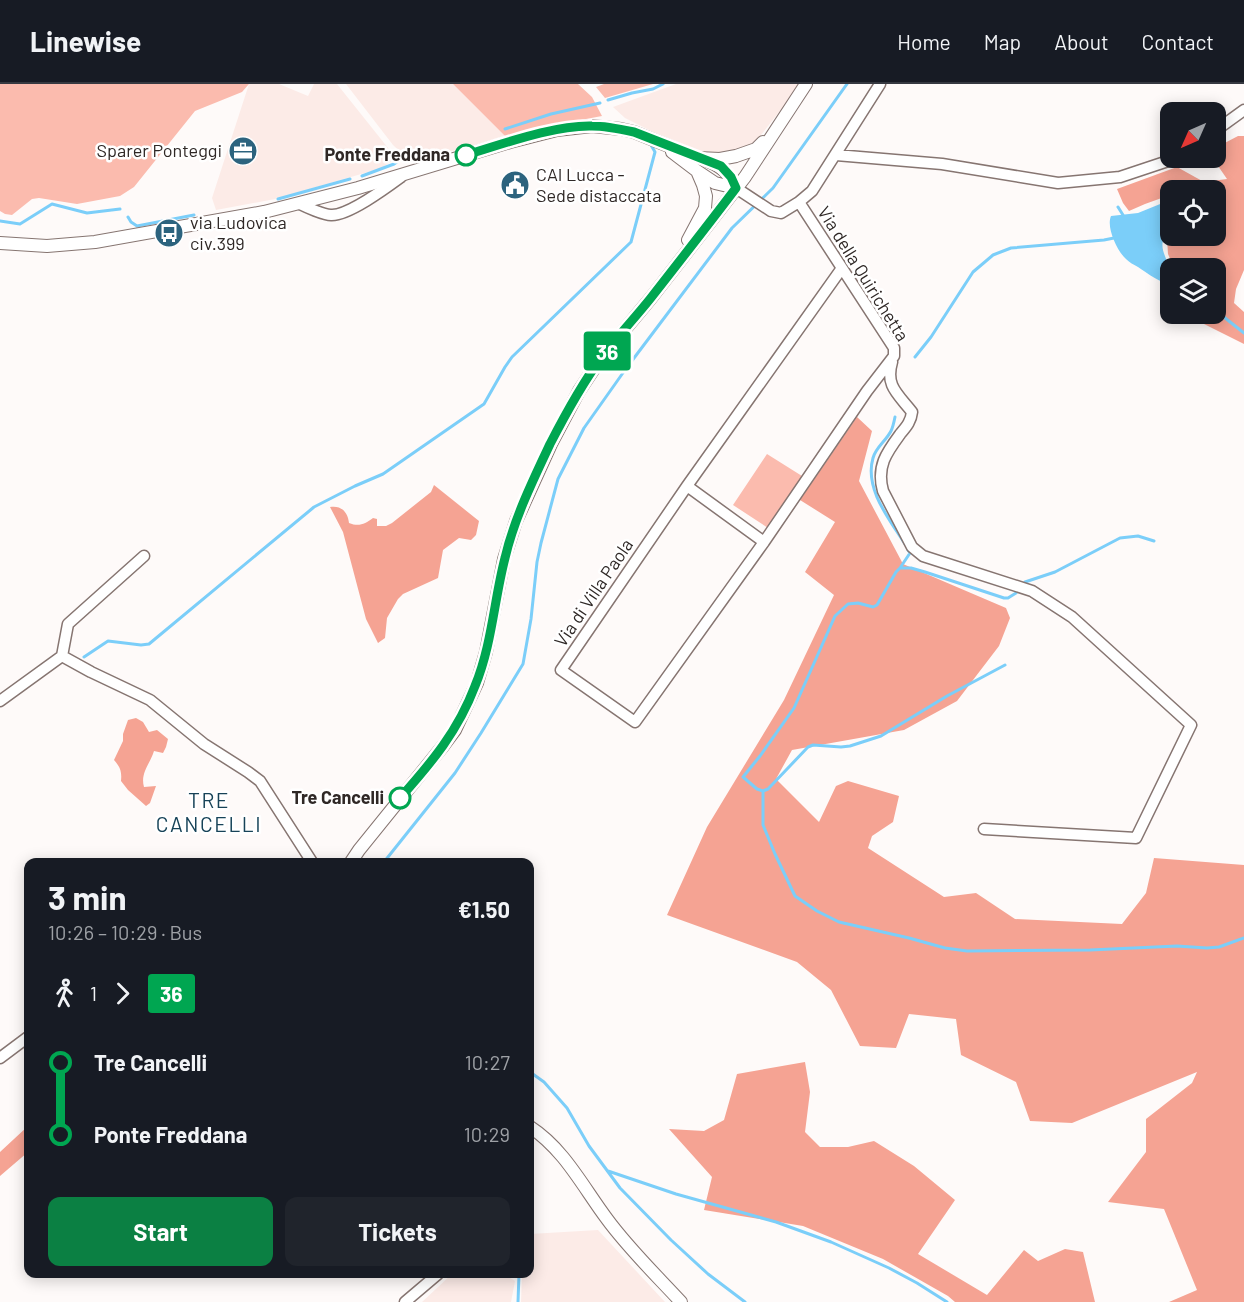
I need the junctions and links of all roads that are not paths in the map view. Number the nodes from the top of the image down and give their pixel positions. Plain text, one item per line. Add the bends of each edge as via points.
1 (806, 84) edge
2 (880, 84) edge
3 (1244, 110) edge
4 (1226, 124) edge
5 (778, 125) junction
6 (665, 145) junction
7 (836, 154) junction
8 (698, 158) junction
9 (1160, 164) edge
10 (697, 171) junction
11 (406, 174) junction
12 (741, 191) junction
13 (799, 202) junction
14 (300, 204) junction
15 (0, 243) edge
16 (842, 268) junction
17 (671, 272) junction
18 (894, 356) junction
19 (867, 391) joint
20 (687, 486) junction
21 (764, 542) junction
22 (144, 556) dead end
23 (62, 656) junction
24 (0, 701) edge
25 (984, 829) dead end
26 (309, 858) edge
27 (353, 858) edge
28 (24, 1040) edge
29 (0, 1058) edge
30 (534, 1130) edge
31 (433, 1278) edge
32 (405, 1302) edge
33 (681, 1302) edge

1 - 5 main road
2 - 7 street
3 - 4 street
5 - 8 main road via 756,149 728,158
5 - 12 main road via 745,177
6 - 8 main road
6 - 10 main road
6 - 11 main road via 621,129 592,126 556,130
7 - 9 street via 942,164 1058,183 1120,177
7 - 13 street via 812,191
8 - 12 main road via 721,166
10 - 12 main road via 715,183
10 - 17 main road via 706,196 705,208
11 - 14 main road
11 - 14 street via 344,212 331,215
12 - 13 street via 771,211 781,213
12 - 17 main road
13 - 16 street, Via della Quirichetta
14 - 15 main road via 95,242 47,246
16 - 18 street, Via della Quirichetta via 894,348
16 - 20 street, Via di Villa Paola
17 - 27 main road via 601,358 550,444 509,540 486,652 477,683 455,730
18 - 19 street, Via della Quirichetta
18 - 25 street via 890,383 912,412 911,420 885,454 880,480 912,548 923,556 1032,591 1072,617 1191,725 1136,838
19 - 21 street, Via di Villa Paola
20 - 21 street
20 - 21 street, Via di Villa Paola via 561,670 635,722
22 - 23 street via 68,624
23 - 24 street
23 - 26 street via 150,700 204,744 261,781
28 - 29 street
30 - 33 main road via 563,1157 606,1219
31 - 32 street

